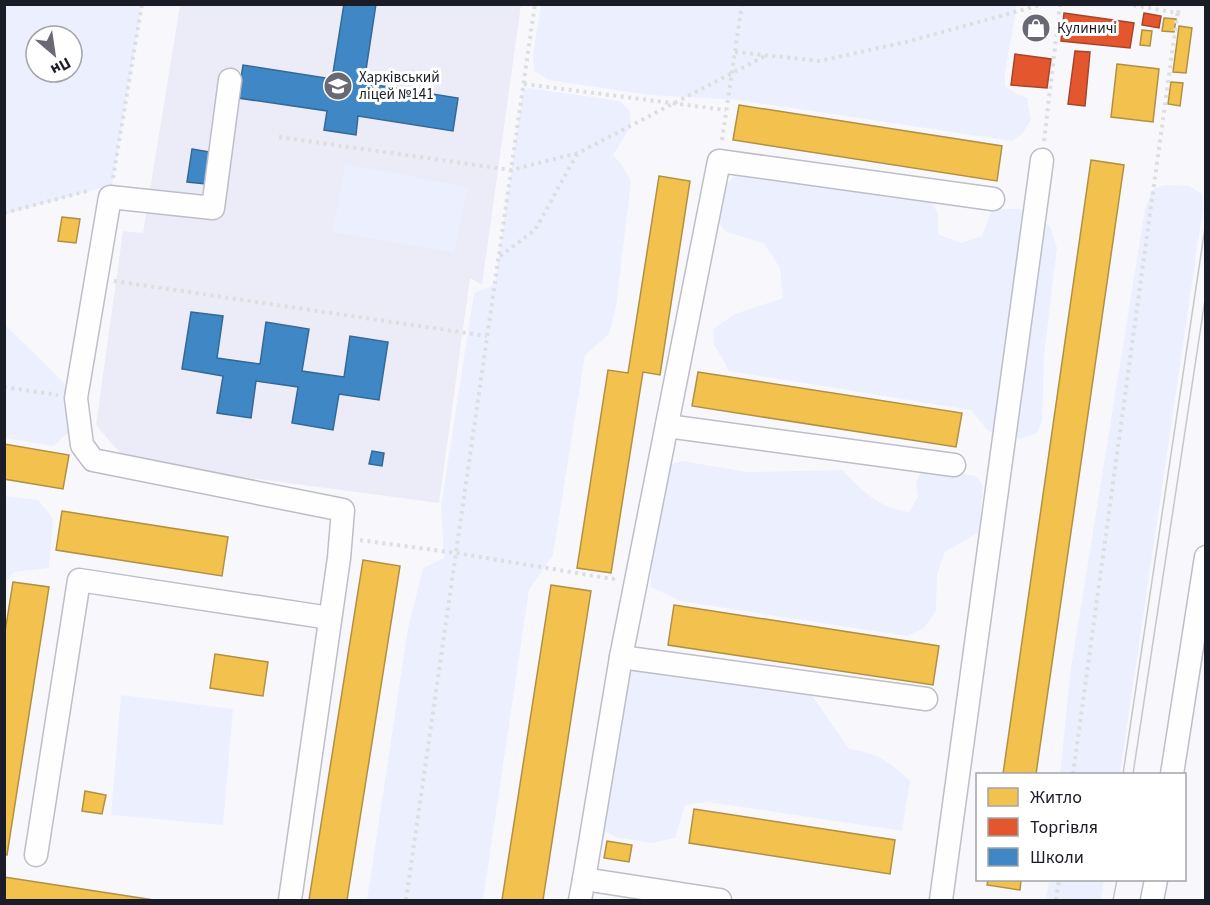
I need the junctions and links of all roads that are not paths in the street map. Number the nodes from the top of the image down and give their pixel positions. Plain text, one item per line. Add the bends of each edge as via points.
1 (230, 80) dead end
2 (1042, 160) road end
3 (993, 199) dead end
4 (667, 426) junction
5 (954, 465) dead end
6 (1206, 557) edge
7 (330, 618) junction
8 (621, 657) junction
9 (926, 699) dead end
10 (1172, 773) edge
11 (36, 855) dead end
12 (1156, 881) edge
13 (582, 890) edge
14 (290, 900) edge
15 (720, 900) edge
16 (941, 900) edge
17 (1152, 900) edge

1 - 7 street via 213,208 111,191 76,398 82,445 93,460 342,510
2 - 16 street
3 - 4 street via 719,161
4 - 5 street
4 - 8 street
6 - 10 street
7 - 11 street via 79,580
7 - 14 street
8 - 9 street
8 - 13 street
12 - 17 street
13 - 15 street

